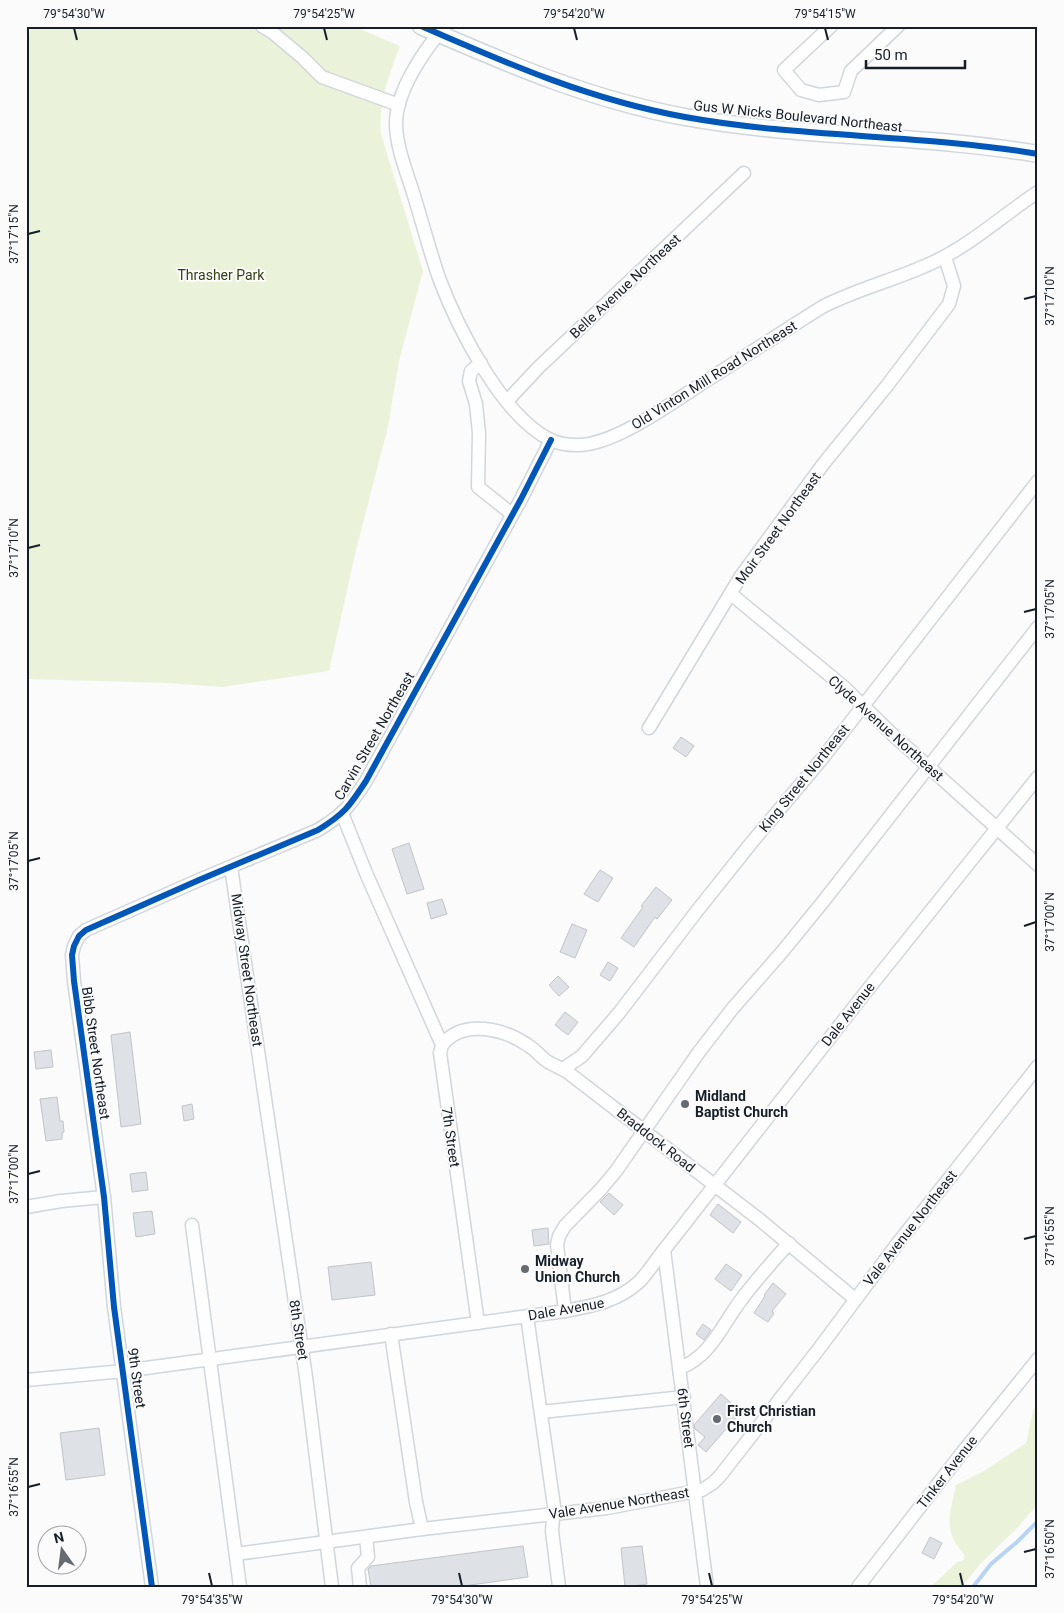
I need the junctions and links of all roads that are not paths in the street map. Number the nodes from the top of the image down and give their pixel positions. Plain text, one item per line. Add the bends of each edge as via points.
1 (262, 26) edge
2 (421, 26) edge
3 (831, 26) edge
4 (898, 26) edge
5 (442, 30) edge
6 (399, 105) junction
7 (1038, 154) edge
8 (744, 173) dead end
9 (1038, 192) edge
10 (945, 257) junction
11 (481, 364) junction
12 (507, 401) junction
13 (550, 440) junction
14 (1038, 481) edge
15 (512, 514) junction
16 (731, 594) junction
17 (1038, 627) edge
18 (862, 706) junction
19 (649, 728) dead end
20 (928, 766) junction
21 (1038, 777) edge
22 (342, 814) junction
23 (996, 828) junction
24 (1038, 865) edge
25 (231, 867) junction
26 (79, 936) joint
27 (442, 1045) junction
28 (1038, 1066) edge
29 (563, 1069) junction
30 (262, 1074) joint
31 (645, 1130) junction
32 (99, 1173) joint
33 (714, 1186) junction
34 (104, 1197) junction
35 (26, 1207) edge
36 (192, 1225) dead end
37 (789, 1244) junction
38 (664, 1250) junction
39 (855, 1299) junction
40 (566, 1311) junction
41 (527, 1316) junction
42 (478, 1323) junction
43 (391, 1334) junction
44 (302, 1347) junction
45 (1038, 1358) edge
46 (210, 1359) junction
47 (680, 1368) junction
48 (124, 1371) junction
49 (26, 1380) edge
50 (684, 1397) junction
51 (541, 1412) junction
52 (696, 1491) junction
53 (554, 1514) junction
54 (422, 1529) junction
55 (366, 1537) junction
56 (326, 1543) junction
57 (236, 1554) junction
58 (152, 1587) edge
59 (240, 1587) edge
60 (332, 1587) edge
61 (360, 1587) edge
62 (560, 1587) edge
63 (707, 1587) edge
64 (858, 1587) edge

1 - 6 street via 297,52 322,77
2 - 5 main road, Gus W Nicks Boulevard Northeast
3 - 4 street via 784,70 801,90 819,95 844,92 851,71
5 - 6 street, Old Vinton Mill Road Northeast via 423,55
5 - 7 main road, Gus W Nicks Boulevard Northeast via 551,81 641,108 684,117 742,126 966,144
6 - 11 street, Old Vinton Mill Road Northeast via 396,123 400,148 430,250 456,317
8 - 12 street, Belle Avenue Northeast
9 - 10 street, Old Vinton Mill Road Northeast
10 - 13 street, Old Vinton Mill Road Northeast via 822,307 636,426 590,444 564,444
10 - 16 street, Moir Street Northeast via 954,286 949,304 792,505
11 - 12 street, Old Vinton Mill Road Northeast
11 - 15 street via 471,372 469,381 476,404 479,433 478,487
12 - 13 street, Old Vinton Mill Road Northeast via 520,417
13 - 15 street, Carvin Street Northeast
14 - 18 street, King Street Northeast
15 - 22 street, Carvin Street Northeast via 366,781
16 - 18 street, Clyde Avenue Northeast via 845,688
16 - 19 street, Moir Street Northeast
17 - 20 street
18 - 20 street, Clyde Avenue Northeast
18 - 29 street, King Street Northeast via 619,1013 582,1056
20 - 23 street, Clyde Avenue Northeast
20 - 31 street via 822,903 733,1008
21 - 23 street, Dale Avenue
22 - 25 street, Carvin Street Northeast via 318,830
22 - 27 street, 7th Street
23 - 24 street, Clyde Avenue Northeast
23 - 33 street, Dale Avenue
25 - 26 street, Carvin Street Northeast via 86,930
25 - 30 street, Midway Street Northeast
26 - 32 street, Bibb Street Northeast via 72,955 74,981
27 - 29 street, Braddock Road via 446,1039 468,1029 496,1031 529,1046
27 - 42 street, 7th Street via 440,1053 447,1108
28 - 39 street, Vale Avenue Northeast
29 - 31 street, Braddock Road
30 - 44 street, 8th Street
31 - 33 street, Braddock Road
31 - 40 street via 606,1183 559,1236
32 - 34 street, 9th Street
33 - 37 street, Braddock Road
33 - 38 street, Dale Avenue
34 - 35 street
34 - 48 street, 9th Street via 114,1307
36 - 46 street
37 - 39 street, Braddock Road
37 - 47 street via 740,1302 709,1348
38 - 40 street, Dale Avenue via 627,1292 596,1305
38 - 47 street, 6th Street
39 - 52 street, Vale Avenue Northeast via 720,1476
40 - 41 street, Dale Avenue
41 - 42 street, Dale Avenue
41 - 51 street
42 - 43 street, Dale Avenue
43 - 44 street, Dale Avenue
43 - 54 street
44 - 46 street, Dale Avenue
44 - 56 street, 8th Street
45 - 64 street, Tinker Avenue
46 - 48 street, Dale Avenue
46 - 57 street
47 - 50 street, 6th Street
48 - 49 street, Dale Avenue
48 - 58 street, 9th Street
50 - 51 street
50 - 52 street, 6th Street
51 - 53 street
52 - 53 street, Vale Avenue Northeast
52 - 63 street, 6th Street
53 - 54 street, Vale Avenue Northeast
53 - 62 street via 552,1530
54 - 55 street, Vale Avenue Northeast
55 - 56 street, Vale Avenue Northeast
55 - 61 street via 368,1557 358,1568
56 - 57 street, Vale Avenue Northeast
56 - 60 street, 8th Street
57 - 59 street

